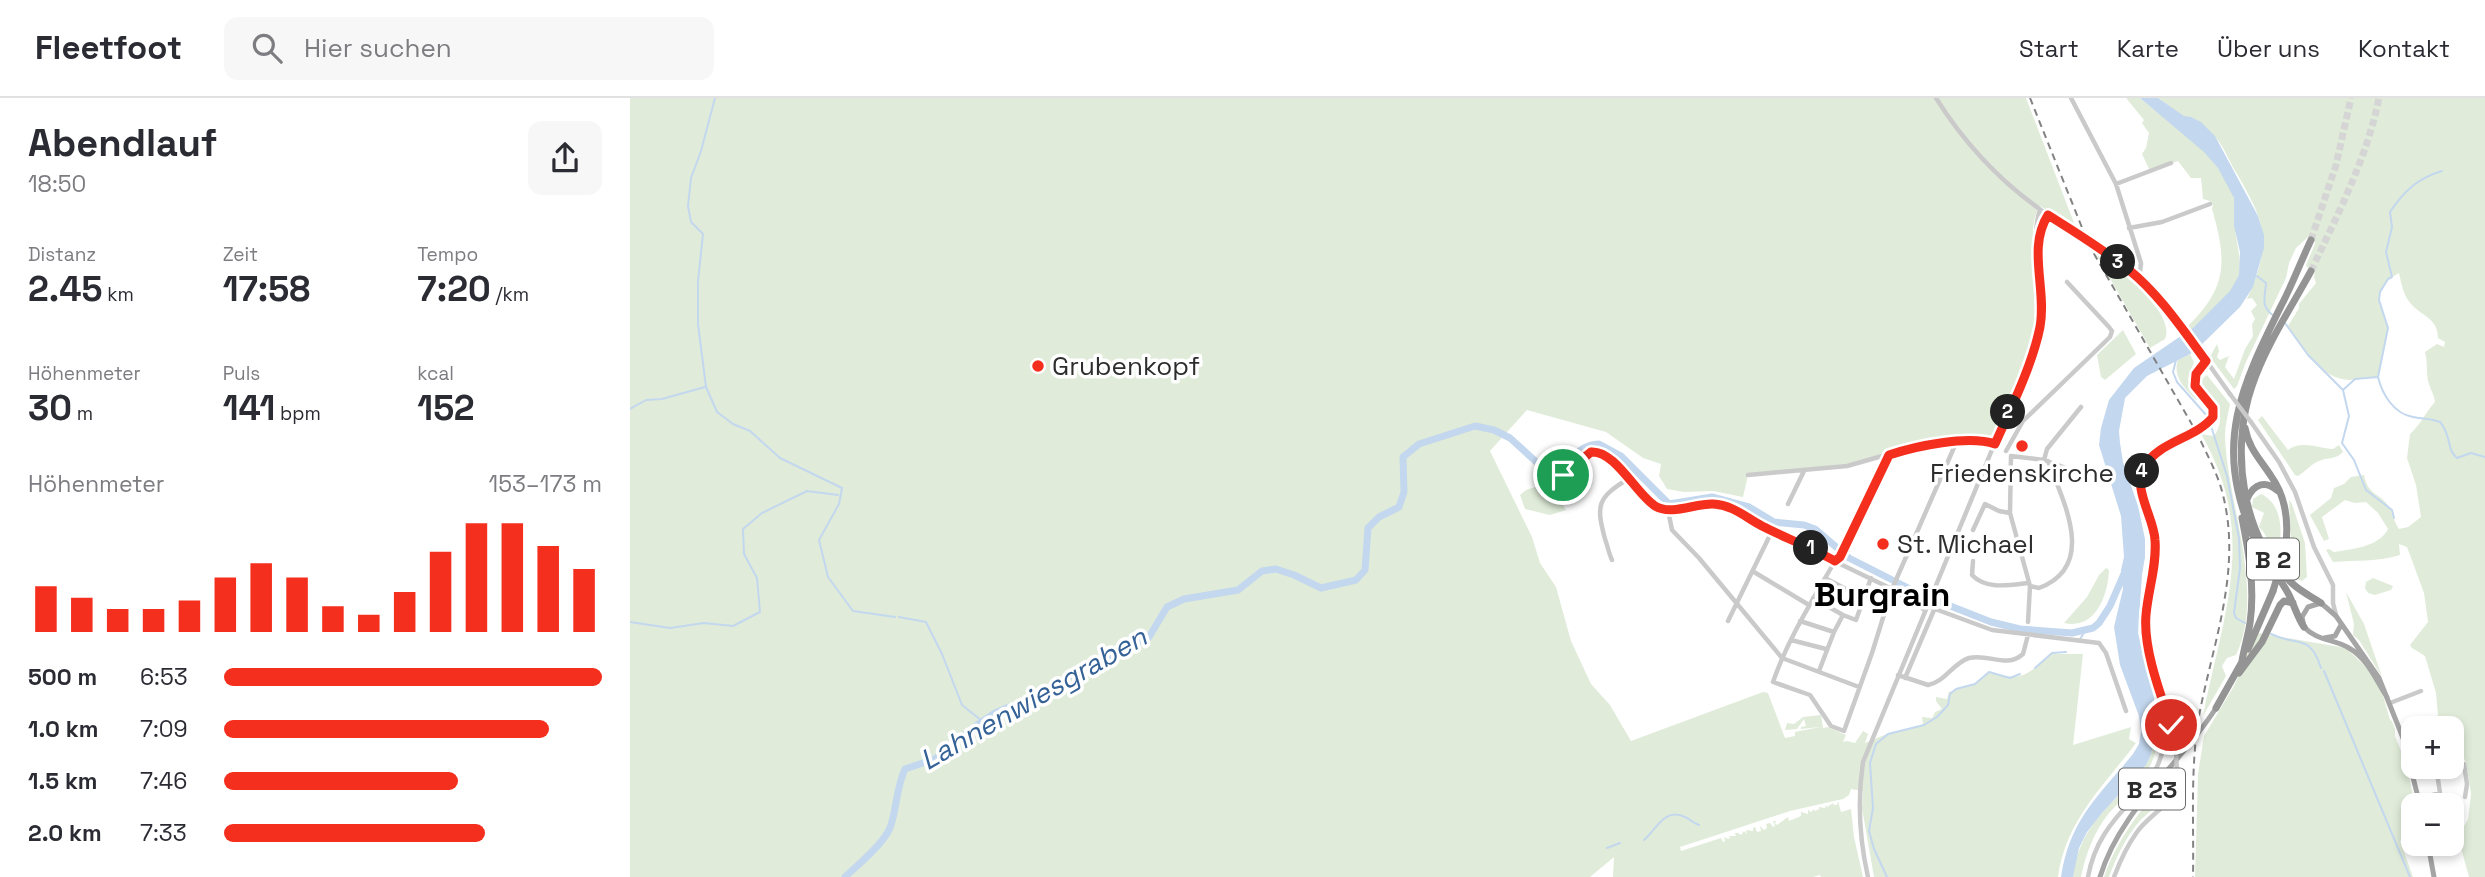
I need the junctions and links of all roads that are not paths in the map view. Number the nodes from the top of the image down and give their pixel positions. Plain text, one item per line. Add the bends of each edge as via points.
1 (1936, 98) edge
2 (2071, 98) edge
3 (2080, 98) edge
4 (2076, 106) junction
5 (2171, 163) dead end
6 (2116, 184) junction
7 (2210, 204) dead end
8 (2040, 210) junction
9 (2048, 215) junction
10 (2129, 228) junction
11 (2311, 240) tunnel mouth
12 (2037, 243) junction
13 (2137, 256) junction
14 (2129, 270) junction
15 (2311, 271) tunnel mouth
16 (2136, 276) junction
17 (2067, 282) dead end
18 (2280, 319) junction
19 (2274, 328) junction
20 (2206, 361) junction
21 (2081, 407) dead end
22 (2247, 421) junction
23 (1956, 443) junction
24 (1995, 446) junction
25 (2006, 451) junction
26 (1889, 455) junction
27 (2011, 456) junction
28 (2046, 461) junction
29 (1804, 470) junction
30 (1748, 475) dead end
31 (1549, 478) dead end
32 (1628, 479) junction
33 (2109, 481) dead end
34 (2280, 493) junction
35 (2244, 500) junction
36 (1788, 504) dead end
37 (1668, 510) junction
38 (2010, 513) junction
39 (1973, 530) dead end
40 (1772, 531) junction
41 (1837, 559) junction
42 (1612, 561) dead end
43 (1973, 561) dead end
44 (1754, 572) junction
45 (1871, 578) junction
46 (1825, 579) junction
47 (1895, 584) junction
48 (2029, 585) junction
49 (2333, 596) junction
50 (1813, 598) junction
51 (1863, 598) junction
52 (1736, 603) junction
53 (2293, 603) junction
54 (2321, 603) junction
55 (1809, 605) junction
56 (1926, 608) junction
57 (1934, 610) junction
58 (1843, 615) junction
59 (2336, 616) junction
60 (1728, 621) dead end
61 (1800, 621) junction
62 (2028, 622) dead end
63 (2341, 625) junction
64 (2304, 627) junction
65 (1833, 632) junction
66 (2028, 635) junction
67 (2321, 639) junction
68 (1791, 640) junction
69 (1826, 649) junction
70 (2358, 651) junction
71 (1782, 658) junction
72 (2242, 661) junction
73 (1819, 671) junction
74 (1898, 675) junction
75 (1905, 678) junction
76 (2233, 678) junction
77 (1859, 687) junction
78 (2421, 691) dead end
79 (2388, 700) junction
80 (2164, 704) junction
81 (2216, 708) joint
82 (2126, 711) dead end
83 (2401, 733) edge
84 (2464, 764) dead end
85 (2465, 797) dead end
86 (2430, 856) edge
87 (1868, 877) edge
88 (2088, 877) edge
89 (2100, 877) edge
90 (2114, 877) edge
91 (2434, 877) edge

1 - 8 street via 1993,169
2 - 4 street
3 - 4 street
4 - 6 street
5 - 6 street
6 - 10 street
7 - 10 street via 2162,222
8 - 9 street
8 - 12 street
9 - 12 street
9 - 14 street
10 - 13 street
11 - 18 highway, B 2
12 - 24 street via 2043,299 2040,324
13 - 14 street
13 - 16 street via 2141,262
14 - 16 street
15 - 18 highway, B 2
16 - 20 street
17 - 25 street via 2112,334 2023,421
18 - 19 highway, B 2
19 - 22 highway, B 2 via 2252,384
19 - 35 highway, B 2 via 2251,368 2237,410 2234,448
20 - 22 street, bridge
20 - 80 street via 2196,374 2195,386 2213,408 2213,417 2150,458 2141,476 2156,544 2146,613 2148,641
21 - 28 street via 2047,449
22 - 34 highway, B 23 via 2250,448
22 - 35 highway, B 2 via 2241,449
22 - 49 street via 2279,462 2295,492 2333,585
23 - 24 street via 1979,440
23 - 26 street
23 - 47 street
24 - 25 street
24 - 56 street
25 - 27 street
26 - 29 street via 1847,466
26 - 41 street
27 - 28 street
27 - 38 street
28 - 33 street
28 - 48 street via 2068,510 2072,544 2054,580 2039,588
29 - 30 street
29 - 36 street
31 - 32 street via 1568,472 1595,452
32 - 37 street via 1653,505
32 - 42 street via 1606,496 1600,508
34 - 35 highway via 2263,484
34 - 72 highway, B 23, bridge via 2286,515 2285,551
35 - 53 highway, B 2 via 2259,549
35 - 54 highway, B 2 via 2278,568
35 - 72 highway, B 23 via 2239,509 2252,587
37 - 40 street via 1721,505
37 - 52 street via 1672,530
38 - 39 street via 1985,504
38 - 48 street
40 - 41 street
40 - 44 street
41 - 45 street
41 - 46 street
43 - 48 street via 1972,575 1982,582
44 - 52 street
44 - 55 street
45 - 47 street
45 - 51 street
46 - 50 street
46 - 51 street
47 - 56 street
47 - 77 street
48 - 62 street
49 - 54 street
49 - 59 street
50 - 55 street
50 - 58 street
51 - 58 street via 1856,620
52 - 60 street
52 - 71 street
53 - 64 highway, B 2
53 - 76 highway, B 23 via 2280,605 2262,642
54 - 59 main road, B 2
54 - 64 main road, B 2 via 2304,611
55 - 61 street
56 - 57 street
56 - 74 street
57 - 66 street via 1992,630
57 - 75 street
58 - 65 street
59 - 63 main road, B 2
61 - 65 street
61 - 68 street
63 - 67 main road via 2335,636
63 - 70 main road, B 2
64 - 67 main road, B 2
65 - 69 street
66 - 75 street via 2023,654 2011,662 1967,659 1931,684
66 - 82 street via 2093,641 2103,647
67 - 70 main road, B 2
68 - 69 street
68 - 71 street
69 - 73 street
70 - 79 main road, B 2 via 2379,678
71 - 73 street
71 - 77 street via 1773,682 1810,695 1831,726 1844,731
72 - 76 highway, B 23
73 - 77 street
74 - 75 street
74 - 87 street via 1871,739 1860,782 1859,827
76 - 81 highway, B 23
78 - 79 street
79 - 83 main road, B 2
80 - 88 street via 2160,762 2146,786 2106,830
80 - 90 street, bridge via 2176,749 2177,789 2138,831
81 - 89 main road, B 23 via 2122,828
84 - 85 street
86 - 91 main road

